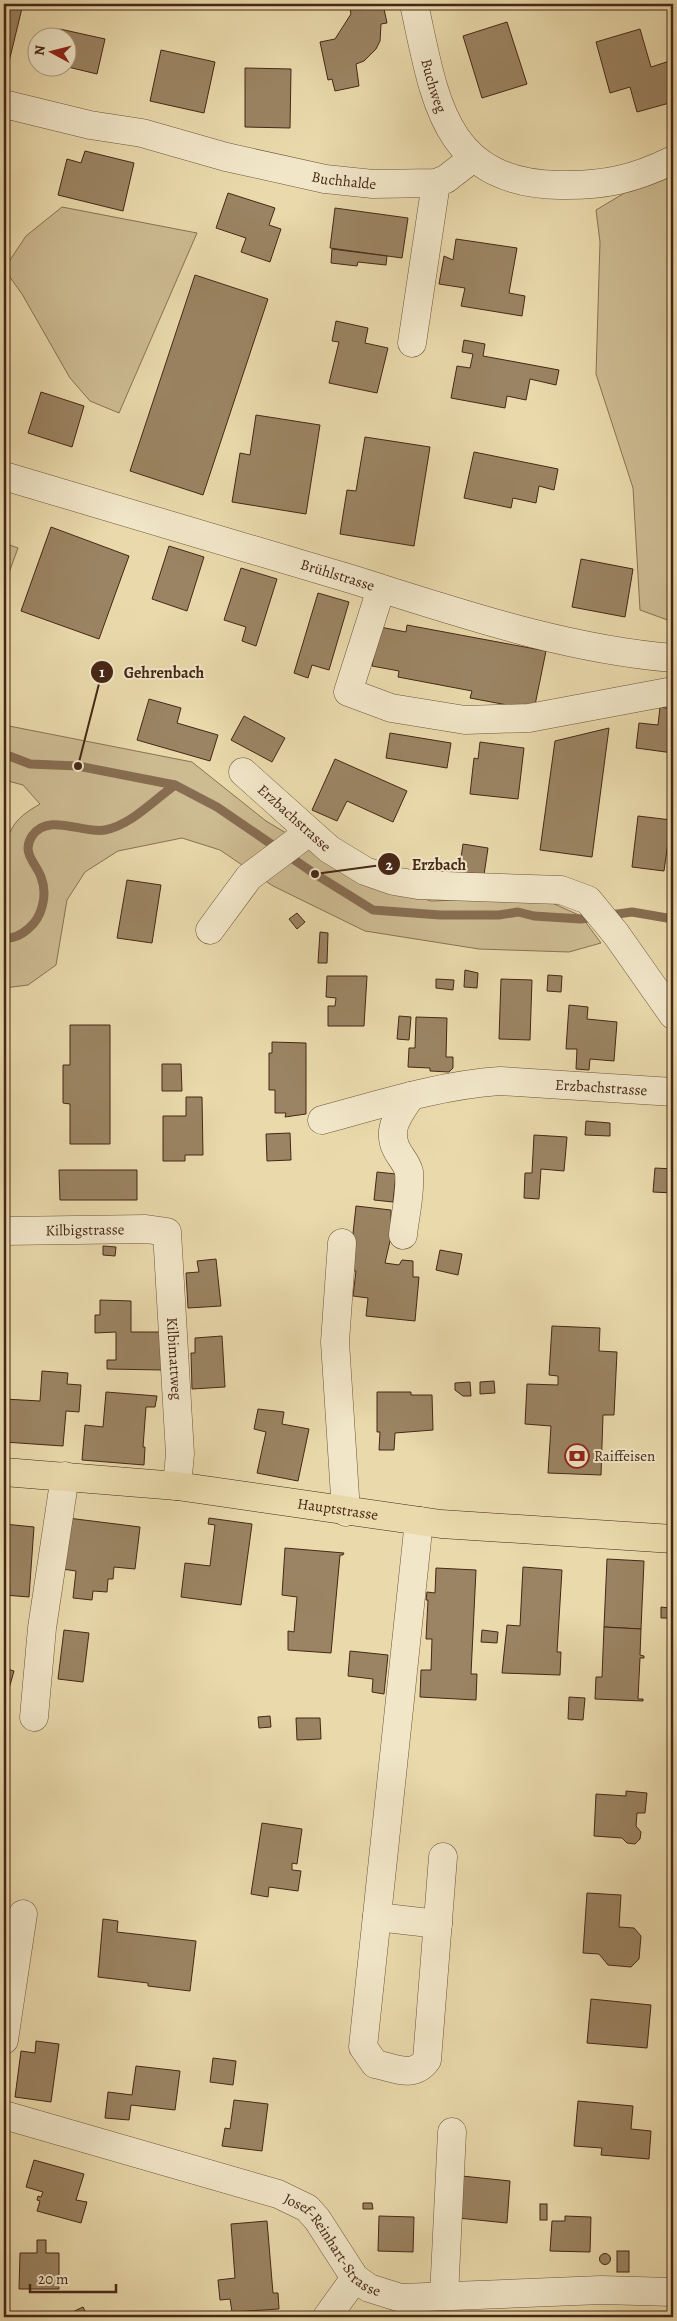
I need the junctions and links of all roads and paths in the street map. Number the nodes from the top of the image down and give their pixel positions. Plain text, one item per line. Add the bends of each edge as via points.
1 (414, 4) edge
2 (4, 104) edge
3 (473, 158) junction
4 (673, 160) edge
5 (436, 183) junction
6 (412, 343) dead end
7 (4, 476) edge
8 (381, 589) junction
9 (673, 658) edge
10 (673, 691) edge
11 (243, 772) dead end
12 (292, 845) junction
13 (210, 930) dead end
14 (673, 1015) edge
15 (673, 1092) edge
16 (411, 1096) junction
17 (322, 1120) dead end
18 (4, 1231) edge
19 (167, 1232) joint
20 (403, 1235) dead end
21 (342, 1243) dead end
22 (4, 1472) edge
23 (65, 1476) junction
24 (176, 1486) junction
25 (346, 1512) junction
26 (419, 1521) junction
27 (673, 1539) edge
28 (34, 1717) dead end
29 (443, 1857) dead end
30 (23, 1914) dead end
31 (377, 1916) junction
32 (438, 1924) junction
33 (4, 2040) edge
34 (4, 2115) edge
35 (452, 2132) dead end
36 (355, 2278) junction
37 (673, 2292) edge
38 (444, 2296) junction
39 (328, 2317) edge

1 - 3 street, Buchweg via 427,64 443,115 462,147
2 - 5 street, Buchhalde via 90,125 142,133 235,159 325,179 373,184
3 - 4 street via 506,178 525,183 575,186 606,184 645,174
3 - 5 street
5 - 6 street
7 - 8 street, Brühlstrasse
8 - 9 street, Brühlstrasse via 582,645
8 - 10 street via 348,692 391,708 465,720 529,718
11 - 12 street, Erzbachstrasse
12 - 13 street via 249,877
12 - 14 street, Erzbachstrasse via 329,849 365,871 418,885 561,890 588,900
15 - 16 street, Erzbachstrasse via 500,1081 458,1085
16 - 17 street, Erzbachstrasse
16 - 20 street via 397,1115 392,1131 395,1148 408,1171
18 - 19 street, Kilbigstrasse via 146,1229
19 - 24 street, Kilbimattweg via 180,1454
21 - 25 street via 335,1342
22 - 23 main road, Hauptstrasse
23 - 24 main road, Hauptstrasse
23 - 28 street via 42,1628
24 - 25 main road, Hauptstrasse
25 - 26 main road, Hauptstrasse
26 - 27 main road, Hauptstrasse
26 - 31 street
29 - 32 street
30 - 33 street
31 - 32 street
31 - 32 street via 363,2047 375,2064 412,2072 421,2069 427,2060
34 - 36 street, Josef-Reinhart-Strasse via 278,2194 307,2208 317,2218
35 - 38 street
36 - 38 street, Josef-Reinhart-Strasse via 369,2288 401,2298
36 - 39 street
37 - 38 street, Josef-Reinhart-Strasse via 601,2290

